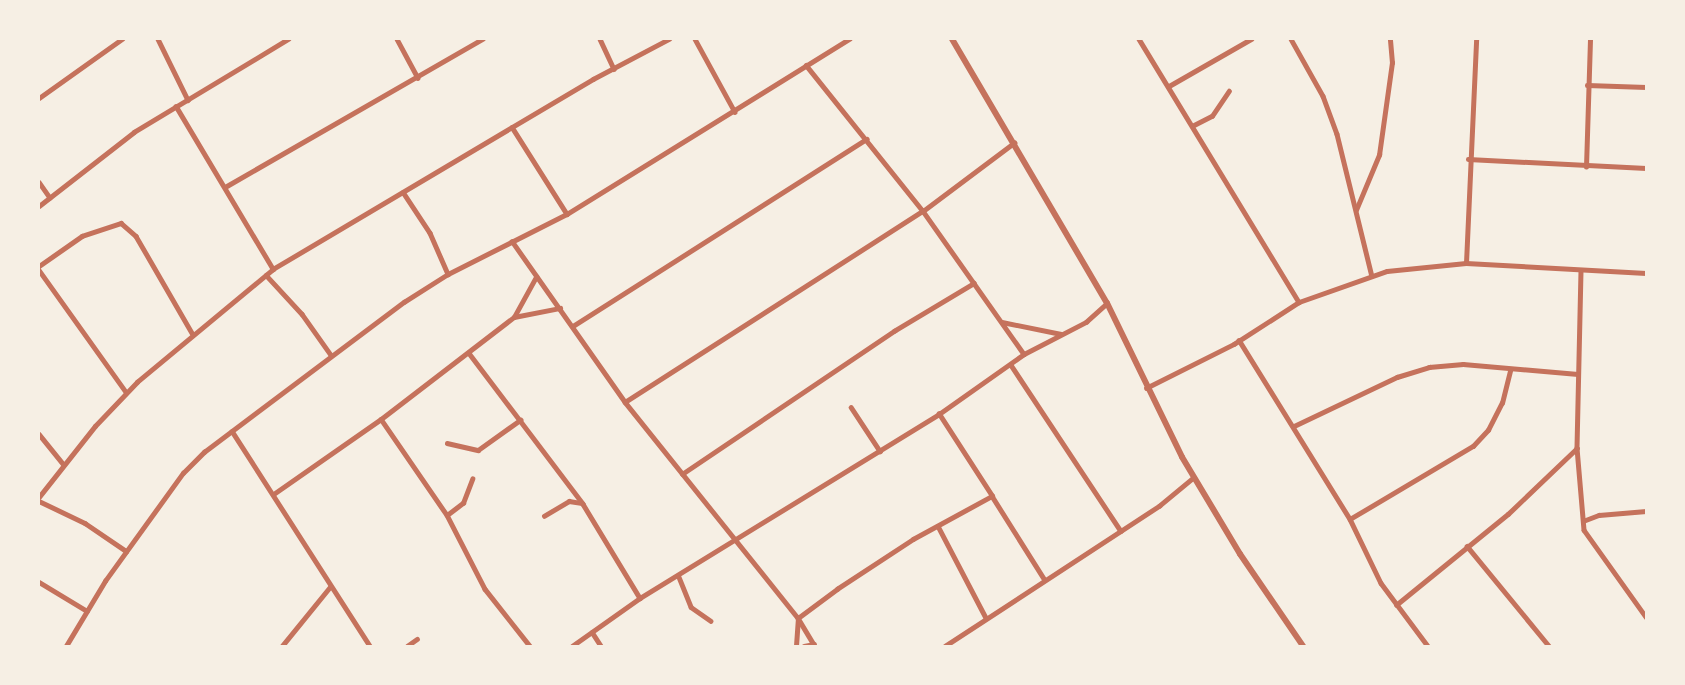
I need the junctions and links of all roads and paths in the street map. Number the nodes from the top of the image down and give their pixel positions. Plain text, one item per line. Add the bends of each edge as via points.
1 (122, 39) edge
2 (158, 39) edge
3 (275, 39) edge
4 (288, 39) edge
5 (397, 39) edge
6 (482, 39) edge
7 (600, 39) edge
8 (669, 39) edge
9 (695, 39) edge
10 (849, 39) edge
11 (952, 39) edge
12 (1139, 39) edge
13 (1251, 39) edge
14 (1291, 39) edge
15 (1390, 39) edge
16 (1476, 39) edge
17 (1590, 39) edge
18 (279, 45) junction
19 (806, 65) junction
20 (614, 69) junction
21 (418, 78) junction
22 (1587, 85) junction
23 (1169, 86) junction
24 (1646, 87) edge
25 (1229, 91) dead end
26 (39, 98) edge
27 (188, 100) junction
28 (176, 106) junction
29 (735, 112) junction
30 (512, 126) junction
31 (1192, 126) junction
32 (866, 139) junction
33 (1014, 143) junction
34 (1468, 159) junction
35 (1586, 167) junction
36 (1646, 168) edge
37 (39, 182) edge
38 (225, 187) junction
39 (404, 192) junction
40 (50, 198) junction
41 (39, 206) edge
42 (923, 211) junction
43 (1355, 211) junction
44 (567, 213) junction
45 (512, 241) junction
46 (1466, 263) junction
47 (39, 268) edge
48 (273, 269) junction
49 (1581, 271) junction
50 (1646, 273) edge
51 (448, 274) junction
52 (266, 275) junction
53 (1372, 276) junction
54 (536, 277) junction
55 (974, 283) junction
56 (1299, 302) junction
57 (1107, 303) junction
58 (560, 308) junction
59 (514, 317) junction
60 (1002, 322) junction
61 (573, 326) junction
62 (192, 333) junction
63 (1061, 334) junction
64 (1239, 340) junction
65 (469, 353) junction
66 (1024, 354) junction
67 (331, 355) junction
68 (1011, 365) junction
69 (1510, 370) junction
70 (1578, 374) junction
71 (1146, 388) junction
72 (126, 392) junction
73 (625, 402) junction
74 (851, 407) dead end
75 (939, 414) junction
76 (381, 419) junction
77 (519, 420) junction
78 (1294, 426) junction
79 (232, 431) junction
80 (39, 434) edge
81 (447, 442) dead end
82 (1577, 448) junction
83 (879, 451) junction
84 (63, 464) junction
85 (682, 474) junction
86 (1194, 477) junction
87 (472, 479) dead end
88 (275, 493) junction
89 (39, 496) edge
90 (992, 496) junction
91 (39, 501) edge
92 (583, 504) junction
93 (1646, 511) edge
94 (447, 515) junction
95 (544, 516) dead end
96 (1350, 519) junction
97 (1583, 521) junction
98 (938, 526) junction
99 (1121, 531) junction
100 (733, 540) junction
101 (1467, 546) junction
102 (126, 551) junction
103 (679, 577) junction
104 (1045, 580) junction
105 (39, 582) edge
106 (330, 587) junction
107 (640, 598) junction
108 (1396, 605) junction
109 (87, 611) junction
110 (1646, 617) edge
111 (798, 618) junction
112 (986, 618) junction
113 (711, 621) dead end
114 (592, 632) junction
115 (417, 639) dead end
116 (815, 645) edge
117 (66, 646) edge
118 (282, 646) edge
119 (370, 646) edge
120 (407, 646) edge
121 (530, 646) edge
122 (572, 646) edge
123 (601, 646) edge
124 (796, 646) edge
125 (804, 646) edge
126 (945, 646) edge
127 (1303, 646) edge
128 (1428, 646) edge
129 (1549, 646) edge

1 - 26 street
2 - 27 street
3 - 18 street
4 - 18 street
5 - 21 street
6 - 21 street
7 - 20 street
8 - 20 street
9 - 29 street
10 - 19 street
11 - 33 street
12 - 23 street
13 - 23 street
14 - 43 street via 1323,96 1337,134
15 - 43 street via 1392,63 1381,146
16 - 34 street
17 - 22 street
18 - 27 street
19 - 29 street
19 - 32 street
20 - 30 street
21 - 38 street
22 - 24 street
22 - 35 street
23 - 31 street
25 - 31 street via 1212,116
27 - 28 street
28 - 38 street
28 - 40 street
29 - 44 street
30 - 39 street
30 - 44 street
31 - 56 street
32 - 42 street
32 - 61 street
33 - 42 street
33 - 57 street via 1047,206
34 - 35 street
34 - 46 street
35 - 36 street
37 - 40 street
38 - 48 street
39 - 48 street
39 - 51 street via 430,233
40 - 41 street
42 - 55 street
42 - 73 street
43 - 53 street
44 - 45 street
45 - 51 street
45 - 54 street
46 - 49 street
46 - 53 street
47 - 62 street via 82,236 121,223 136,236
47 - 72 street
48 - 52 street
49 - 50 street
49 - 70 street
51 - 67 street
52 - 62 street
52 - 67 street via 302,314
53 - 56 street
54 - 58 street
54 - 59 street
55 - 60 street
55 - 85 street via 894,331
56 - 64 street
57 - 63 street via 1086,322
57 - 71 street
58 - 59 street
58 - 61 street
59 - 65 street
60 - 63 street
60 - 66 street
61 - 73 street
62 - 72 street
63 - 66 street
64 - 71 street
64 - 78 street
65 - 76 street
65 - 77 street
66 - 68 street
67 - 79 street
68 - 75 street
68 - 99 street
69 - 70 street
69 - 78 street via 1463,364 1429,367 1398,377
69 - 96 street via 1497,412 1488,430 1473,446
70 - 82 street
71 - 86 street
72 - 84 street
73 - 85 street
74 - 83 street
75 - 83 street
75 - 90 street
76 - 88 street
76 - 94 street
77 - 81 street via 478,450
77 - 92 street
78 - 96 street
79 - 88 street
79 - 102 street via 183,473
80 - 84 street
82 - 97 street
82 - 101 street via 1527,497
83 - 100 street
84 - 89 street
85 - 100 street
86 - 99 street
86 - 127 street
87 - 94 street via 463,503
88 - 106 street
90 - 98 street
90 - 104 street
91 - 102 street via 85,523
92 - 95 street via 569,501
92 - 107 street
93 - 97 street via 1599,515
94 - 121 street via 485,589
96 - 108 street
97 - 110 street via 1587,537
98 - 111 street via 855,576
98 - 112 street
99 - 104 street
100 - 103 street
100 - 111 street
101 - 108 street
101 - 129 street
102 - 109 street
103 - 107 street
103 - 113 street via 691,607
104 - 112 street
105 - 109 street
106 - 118 street
106 - 119 street
107 - 114 street
108 - 128 street
109 - 117 street
111 - 116 street
111 - 124 street
112 - 126 street
114 - 122 street
114 - 123 street
115 - 120 street
116 - 125 street

